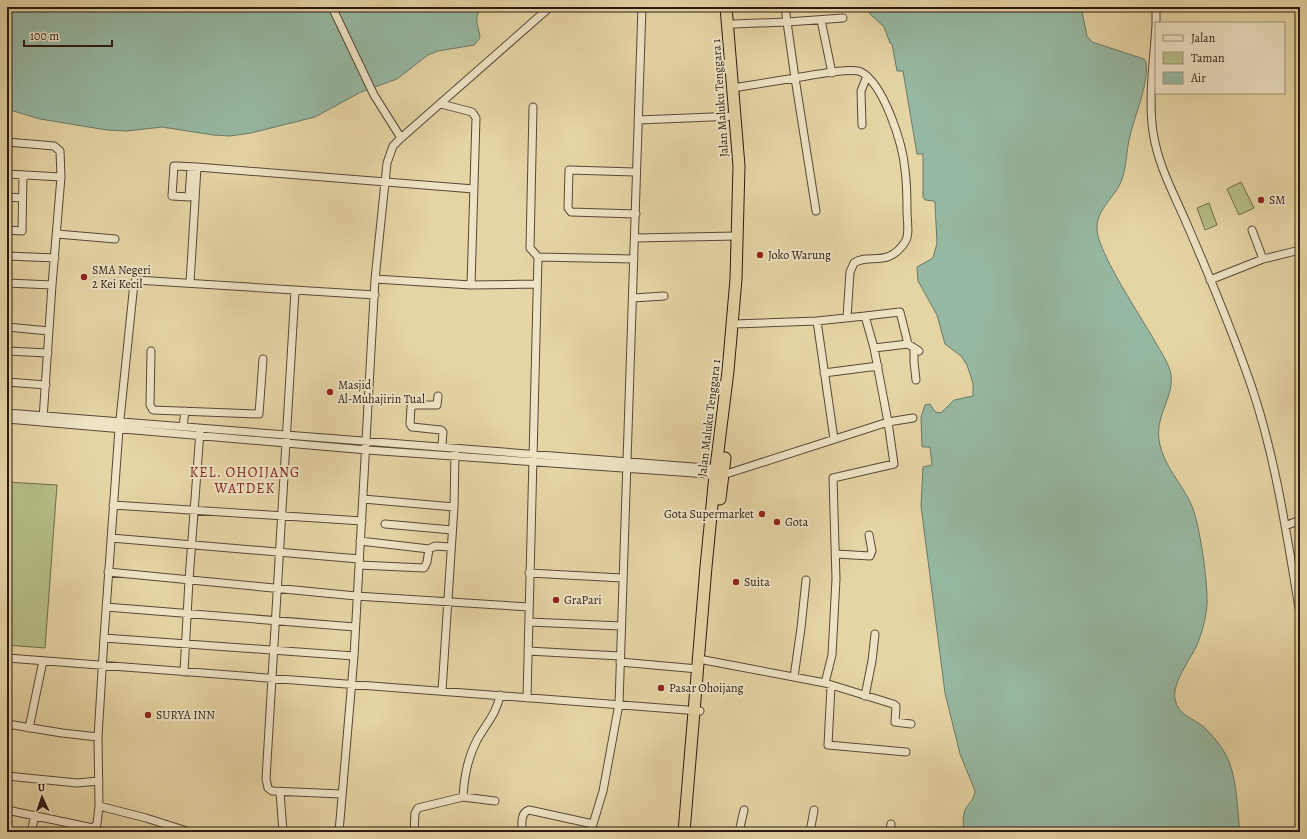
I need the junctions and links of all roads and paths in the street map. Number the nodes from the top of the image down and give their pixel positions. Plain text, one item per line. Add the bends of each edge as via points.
1 (332, 7) edge
2 (550, 7) edge
3 (642, 7) edge
4 (726, 7) edge
5 (732, 7) edge
6 (785, 7) edge
7 (1156, 7) edge
8 (843, 18) dead end
9 (821, 20) junction
10 (787, 22) junction
11 (1156, 22) edge
12 (733, 24) junction
13 (1155, 45) edge
14 (832, 73) junction
15 (867, 76) junction
16 (795, 78) junction
17 (739, 87) junction
18 (441, 104) junction
19 (533, 107) dead end
20 (736, 116) junction
21 (638, 120) junction
22 (862, 125) dead end
23 (401, 138) junction
24 (7, 142) edge
25 (194, 167) junction
26 (635, 172) junction
27 (7, 174) edge
28 (23, 175) junction
29 (61, 177) junction
30 (384, 181) junction
31 (474, 189) junction
32 (7, 197) edge
33 (22, 198) junction
34 (816, 211) dead end
35 (636, 214) junction
36 (7, 230) edge
37 (1252, 230) dead end
38 (57, 234) junction
39 (738, 236) junction
40 (635, 238) junction
41 (115, 239) dead end
42 (1300, 250) edge
43 (7, 256) edge
44 (538, 257) junction
45 (55, 258) junction
46 (634, 259) junction
47 (1263, 259) junction
48 (375, 279) junction
49 (1210, 280) junction
50 (7, 283) edge
51 (190, 283) junction
52 (538, 284) junction
53 (52, 285) junction
54 (471, 285) junction
55 (294, 291) junction
56 (375, 295) junction
57 (664, 296) dead end
58 (633, 298) junction
59 (865, 316) junction
60 (848, 318) junction
61 (817, 321) junction
62 (736, 324) junction
63 (7, 327) edge
64 (49, 331) junction
65 (874, 348) junction
66 (914, 348) junction
67 (7, 351) edge
68 (151, 351) dead end
69 (48, 353) junction
70 (263, 359) dead end
71 (878, 366) junction
72 (824, 373) junction
73 (916, 380) dead end
74 (7, 382) edge
75 (46, 385) junction
76 (438, 396) dead end
77 (185, 411) junction
78 (7, 413) edge
79 (913, 418) dead end
80 (7, 419) edge
81 (43, 419) junction
82 (888, 422) junction
83 (120, 426) junction
84 (183, 427) junction
85 (200, 432) junction
86 (286, 434) junction
87 (834, 439) junction
88 (367, 441) junction
89 (286, 443) junction
90 (442, 446) junction
91 (455, 447) junction
92 (367, 450) junction
93 (455, 455) junction
94 (534, 458) junction
95 (627, 465) junction
96 (721, 472) junction
97 (363, 499) junction
98 (113, 505) junction
99 (454, 507) junction
100 (194, 511) junction
101 (280, 517) junction
102 (1300, 520) edge
103 (362, 521) junction
104 (384, 524) dead end
105 (1285, 526) junction
106 (452, 530) junction
107 (869, 535) dead end
108 (111, 538) junction
109 (360, 540) junction
110 (192, 545) junction
111 (451, 546) junction
112 (429, 549) junction
113 (278, 553) junction
114 (836, 554) junction
115 (359, 562) junction
116 (108, 572) junction
117 (529, 573) junction
118 (622, 578) junction
119 (189, 580) junction
120 (806, 580) dead end
121 (276, 588) junction
122 (356, 596) junction
123 (448, 603) junction
124 (106, 607) junction
125 (529, 607) junction
126 (188, 614) junction
127 (1300, 614) edge
128 (274, 621) junction
129 (529, 622) junction
130 (621, 626) junction
131 (355, 627) junction
132 (874, 634) dead end
133 (104, 638) junction
134 (185, 644) junction
135 (272, 651) junction
136 (528, 651) junction
137 (354, 656) junction
138 (7, 658) edge
139 (620, 659) junction
140 (43, 661) junction
141 (102, 665) junction
142 (701, 665) junction
143 (184, 672) junction
144 (794, 677) junction
145 (270, 679) junction
146 (351, 684) junction
147 (828, 684) junction
148 (442, 691) junction
149 (500, 695) junction
150 (865, 696) junction
151 (527, 698) junction
152 (619, 704) junction
153 (697, 711) junction
154 (7, 724) edge
155 (911, 724) dead end
156 (29, 728) junction
157 (98, 737) junction
158 (906, 752) dead end
159 (7, 776) edge
160 (99, 781) junction
161 (280, 792) junction
162 (341, 794) junction
163 (463, 797) junction
164 (495, 801) dead end
165 (99, 806) junction
166 (7, 810) edge
167 (744, 810) dead end
168 (814, 810) dead end
169 (35, 816) junction
170 (593, 824) junction
171 (891, 824) dead end
172 (76, 828) edge
173 (32, 832) edge
174 (190, 832) edge
175 (283, 832) edge
176 (339, 832) edge
177 (414, 832) edge
178 (522, 832) edge
179 (591, 832) edge
180 (684, 832) edge
181 (690, 832) edge
182 (739, 832) edge
183 (810, 832) edge
184 (890, 832) edge

1 - 23 street via 374,95
2 - 18 street
3 - 21 street
4 - 20 highway, Jalan Maluku Tenggara 1
5 - 12 highway, Jalan Maluku Tenggara 1
6 - 10 street
7 - 11 street
8 - 9 street
9 - 10 street
9 - 14 street
10 - 12 street
10 - 16 street
12 - 17 highway, Jalan Maluku Tenggara 1
13 - 49 street via 1152,121 1156,147 1165,176
14 - 15 street via 854,70
14 - 16 street
15 - 22 street via 860,91
15 - 60 street via 886,103 904,164 907,238 889,257 854,263 850,272
16 - 17 street
16 - 34 street
17 - 62 highway, Jalan Maluku Tenggara 1 via 744,214
18 - 23 street
18 - 31 street via 472,112 476,118
19 - 44 street via 530,248
20 - 21 street
20 - 39 highway, Jalan Maluku Tenggara 1 via 739,166
21 - 26 street
23 - 30 street via 390,151
24 - 29 street via 54,146 60,151
25 - 25 street via 174,166 172,196 189,197
25 - 30 street
25 - 51 street
26 - 35 street
26 - 35 street via 569,170 568,208 571,212
27 - 28 street
28 - 29 street
28 - 33 street
29 - 38 street
30 - 31 street
30 - 48 street
31 - 54 street
32 - 33 street
33 - 36 street via 22,231
35 - 40 street
37 - 47 street
38 - 41 street
38 - 45 street
39 - 40 street
39 - 62 highway, Jalan Maluku Tenggara 1
40 - 46 street
42 - 47 street
43 - 45 street
44 - 46 street
44 - 52 street
45 - 53 street
46 - 58 street
47 - 49 street
48 - 54 street
48 - 56 street
49 - 105 street via 1251,385
50 - 53 street
51 - 55 street
51 - 83 street via 139,279 134,283
52 - 54 street
52 - 94 street
53 - 64 street
55 - 56 street
55 - 86 street
56 - 88 street
57 - 58 street
58 - 95 street
59 - 60 street
59 - 65 street
59 - 66 street via 901,312
60 - 61 street
61 - 62 street
61 - 72 street
62 - 96 highway, Jalan Maluku Tenggara 1
63 - 64 street
64 - 69 street
65 - 66 street
65 - 71 street
66 - 73 street
67 - 69 street
68 - 77 street via 151,408
69 - 75 street
70 - 77 street via 259,414
71 - 72 street
71 - 82 street
72 - 87 street
74 - 75 street
75 - 81 street
76 - 90 street via 437,405 411,407 410,424 412,428 444,432
77 - 84 street
78 - 81 street
79 - 82 street
80 - 81 street
81 - 83 street
82 - 87 street
82 - 114 street via 894,464 832,478
83 - 84 street
83 - 85 street
83 - 98 street
84 - 85 street
85 - 86 street
85 - 89 street
85 - 100 street
86 - 88 street
86 - 89 street
87 - 96 street
88 - 90 street
88 - 92 street
89 - 92 street
89 - 101 street
90 - 91 street
91 - 93 street
91 - 94 street
92 - 93 street
92 - 97 street
93 - 94 street
93 - 99 street
94 - 95 street
94 - 117 street
95 - 96 street
95 - 118 street
96 - 142 highway, Jalan Maluku Tenggara 1
97 - 99 street
97 - 103 street
98 - 100 street
98 - 108 street
99 - 106 street
100 - 101 street
100 - 110 street
101 - 103 street
101 - 113 street
102 - 105 street
103 - 109 street
104 - 106 street
105 - 127 street
106 - 111 street
107 - 114 street via 872,552 870,556
108 - 110 street
108 - 116 street
109 - 112 street
109 - 115 street
110 - 113 street
110 - 119 street
111 - 112 street via 435,546
111 - 123 street
112 - 115 street via 424,568
113 - 115 street
113 - 121 street
114 - 147 street via 833,644
115 - 122 street
116 - 119 street
116 - 124 street
117 - 118 street
117 - 125 street
118 - 130 street
119 - 121 street
119 - 126 street
120 - 144 street
121 - 122 street
121 - 128 street
122 - 123 street
122 - 131 street
123 - 125 street
123 - 148 street
124 - 126 street
124 - 133 street
125 - 129 street
126 - 128 street
126 - 134 street
128 - 131 street
128 - 135 street
129 - 130 street
129 - 136 street
130 - 139 street
131 - 137 street
132 - 150 street via 872,662
133 - 134 street
133 - 141 street
134 - 135 street
134 - 143 street
135 - 137 street
135 - 145 street
136 - 139 street
136 - 151 street
137 - 146 street
138 - 140 street
139 - 142 street
139 - 152 street
140 - 141 street
140 - 156 street
141 - 143 street
141 - 157 street
142 - 144 street
142 - 153 highway, Jalan Maluku Tenggara 1
143 - 145 street
144 - 147 street
145 - 146 street
145 - 161 street via 266,779 270,790
146 - 148 street
146 - 162 street
147 - 150 street
147 - 158 street via 828,745
148 - 149 street
149 - 151 street
149 - 163 street via 498,706 474,746 465,778
150 - 155 street via 895,704 895,722
151 - 152 street
152 - 153 street
152 - 170 street via 603,791
153 - 180 highway, Jalan Maluku Tenggara 1
153 - 181 highway, Jalan Maluku Tenggara 1
154 - 156 street
156 - 157 street
157 - 160 street
159 - 160 street via 77,783
160 - 165 street
161 - 162 street
161 - 175 street
162 - 176 street
163 - 164 street
163 - 177 street via 416,809
165 - 172 street via 96,827
165 - 174 street
166 - 169 street
167 - 182 street
168 - 183 street
169 - 172 street
169 - 173 street
170 - 178 street via 529,810 522,817
170 - 179 street
171 - 184 street

